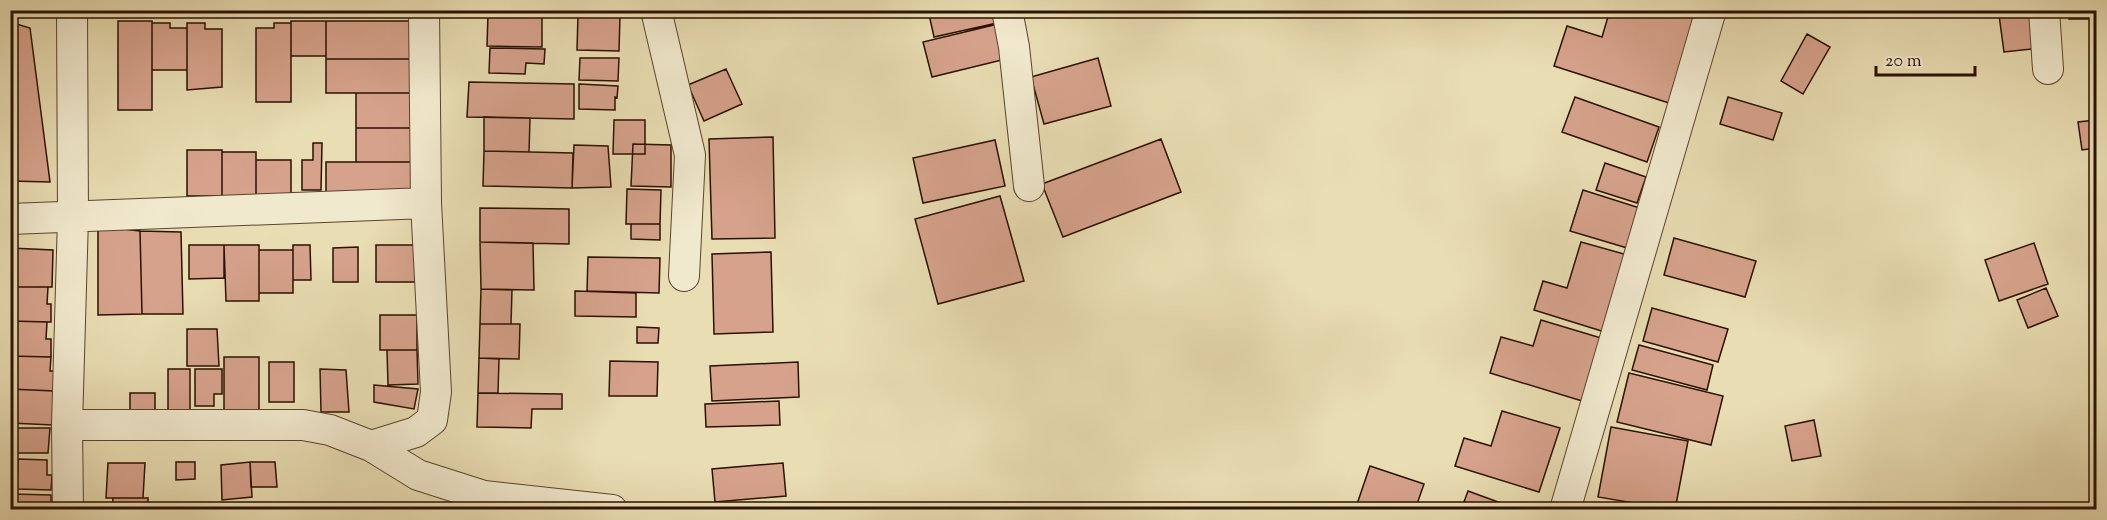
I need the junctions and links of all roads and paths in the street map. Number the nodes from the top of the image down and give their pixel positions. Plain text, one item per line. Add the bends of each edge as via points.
1 (72, 10) edge
2 (424, 10) edge
3 (656, 10) edge
4 (1007, 10) edge
5 (1711, 10) edge
6 (2044, 10) edge
7 (2048, 69) dead end
8 (1029, 186) dead end
9 (426, 203) junction
10 (73, 218) junction
11 (10, 219) edge
12 (684, 276) dead end
13 (67, 424) junction
14 (371, 446) junction
15 (68, 510) edge
16 (612, 510) edge
17 (1565, 510) edge

1 - 10 street
2 - 9 street
3 - 12 street via 690,154
4 - 8 street
5 - 17 street
6 - 7 street
9 - 10 street
9 - 14 street via 436,392 432,420 416,432
10 - 11 street
10 - 13 street
13 - 14 street via 303,424
13 - 15 street
14 - 16 street via 418,476 484,496

